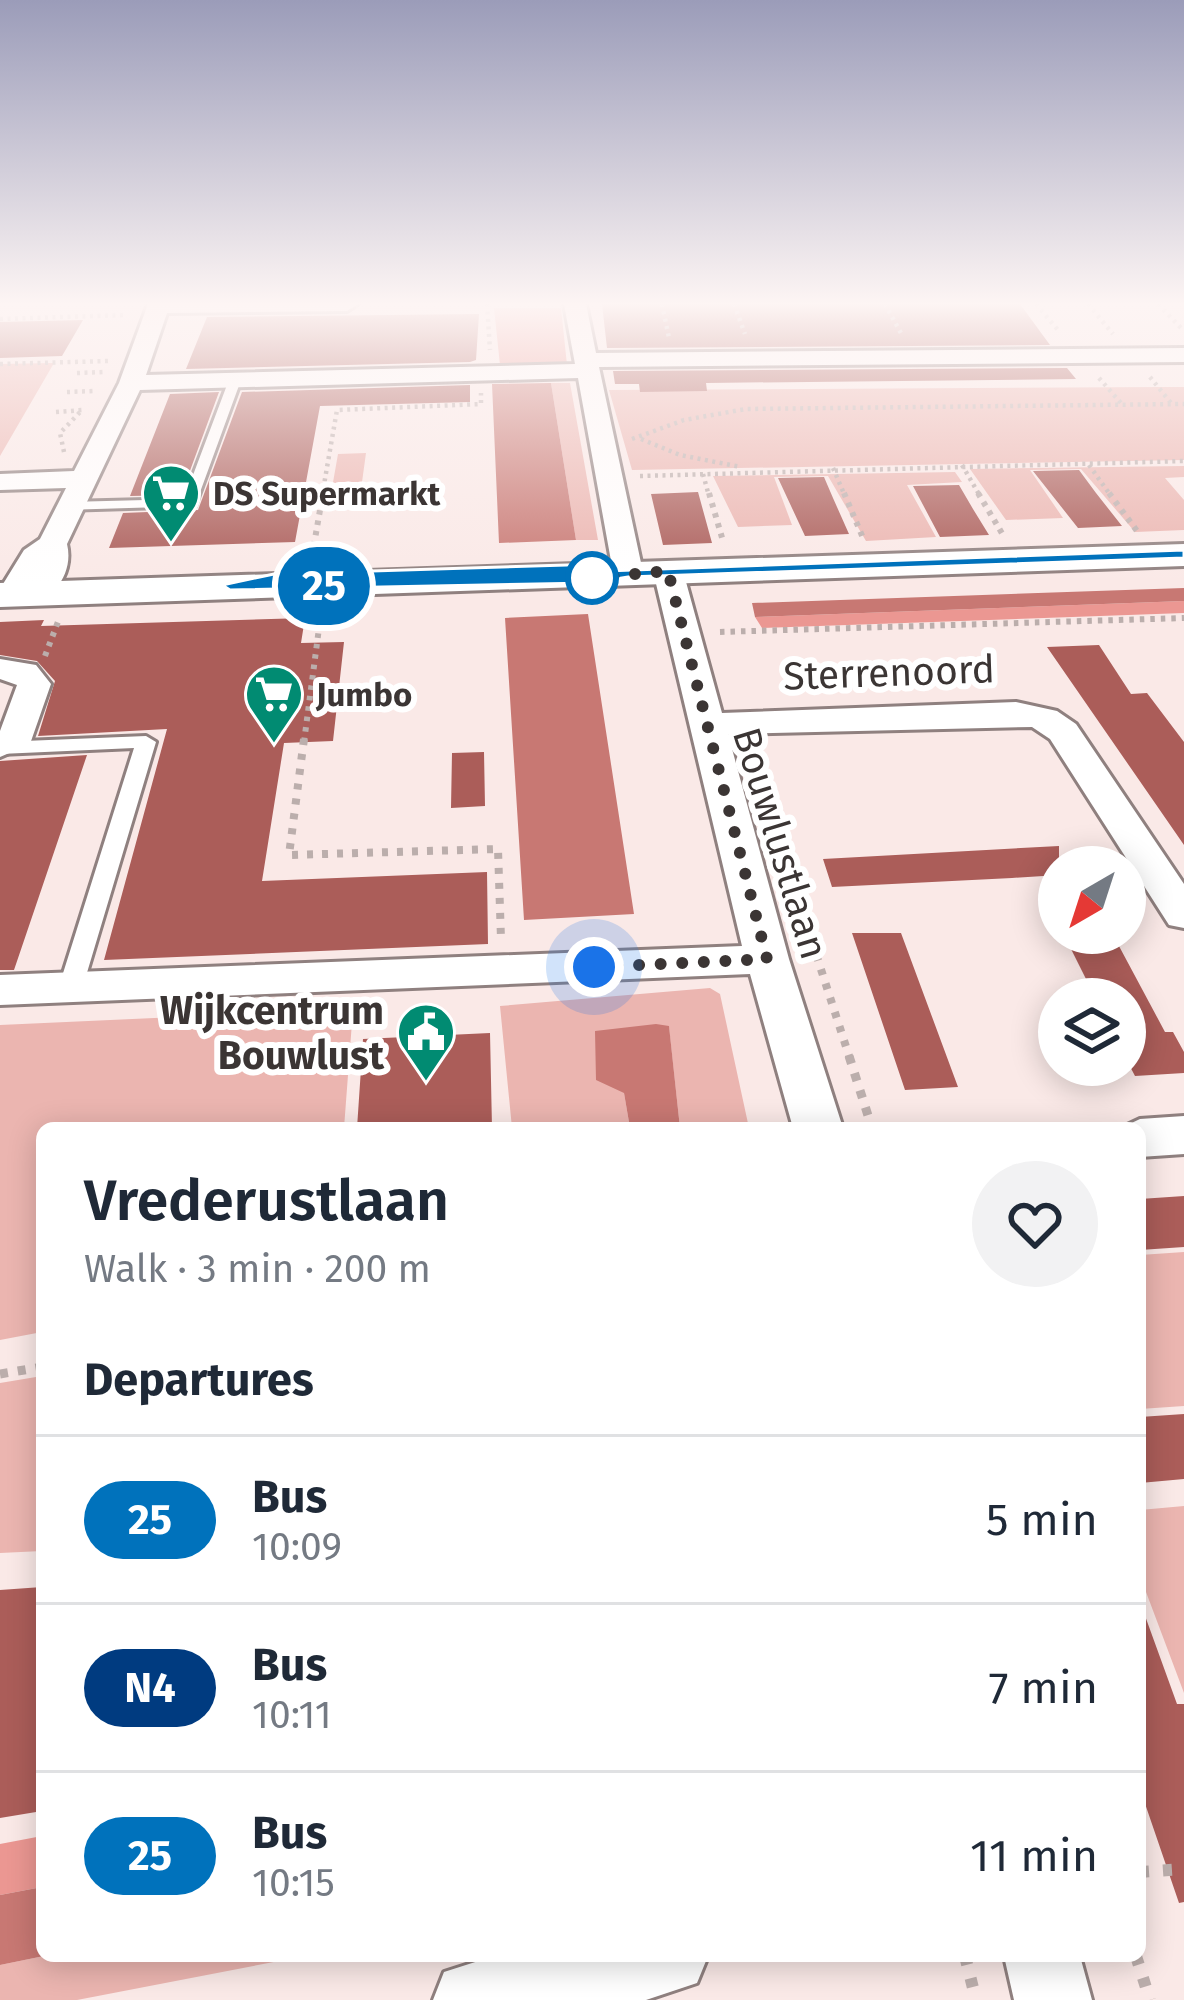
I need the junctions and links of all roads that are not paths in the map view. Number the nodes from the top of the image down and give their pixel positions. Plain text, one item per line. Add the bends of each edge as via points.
1 (124, 397) edge
2 (229, 397) edge
3 (593, 397) edge
4 (83, 479) junction
5 (0, 482) edge
6 (68, 507) junction
7 (1184, 555) edge
8 (699, 564) junction
9 (628, 572) junction
10 (26, 592) edge
11 (0, 669) edge
12 (727, 723) junction
13 (0, 747) edge
14 (1184, 915) edge
15 (767, 959) junction
16 (71, 986) junction
17 (0, 990) edge
18 (816, 1122) edge
19 (1184, 1135) edge
20 (1146, 1138) edge
21 (643, 1962) edge
22 (1044, 1962) edge
23 (472, 2000) edge
24 (1053, 2000) edge

1 - 4 street
2 - 6 lane via 190,503
3 - 9 street
4 - 5 street
4 - 6 street
6 - 10 street via 55,556
7 - 8 street
8 - 9 street
8 - 12 street, Bouwlustlaan
9 - 10 street
11 - 13 street via 24,672 34,684 20,730
12 - 14 street, Sterrenoord via 1016,712 1044,719 1063,732
12 - 15 street, Bouwlustlaan
13 - 16 lane via 146,742
15 - 16 street
15 - 18 street, Bouwlustlaan
16 - 17 street
19 - 20 street
21 - 23 street
22 - 24 street

